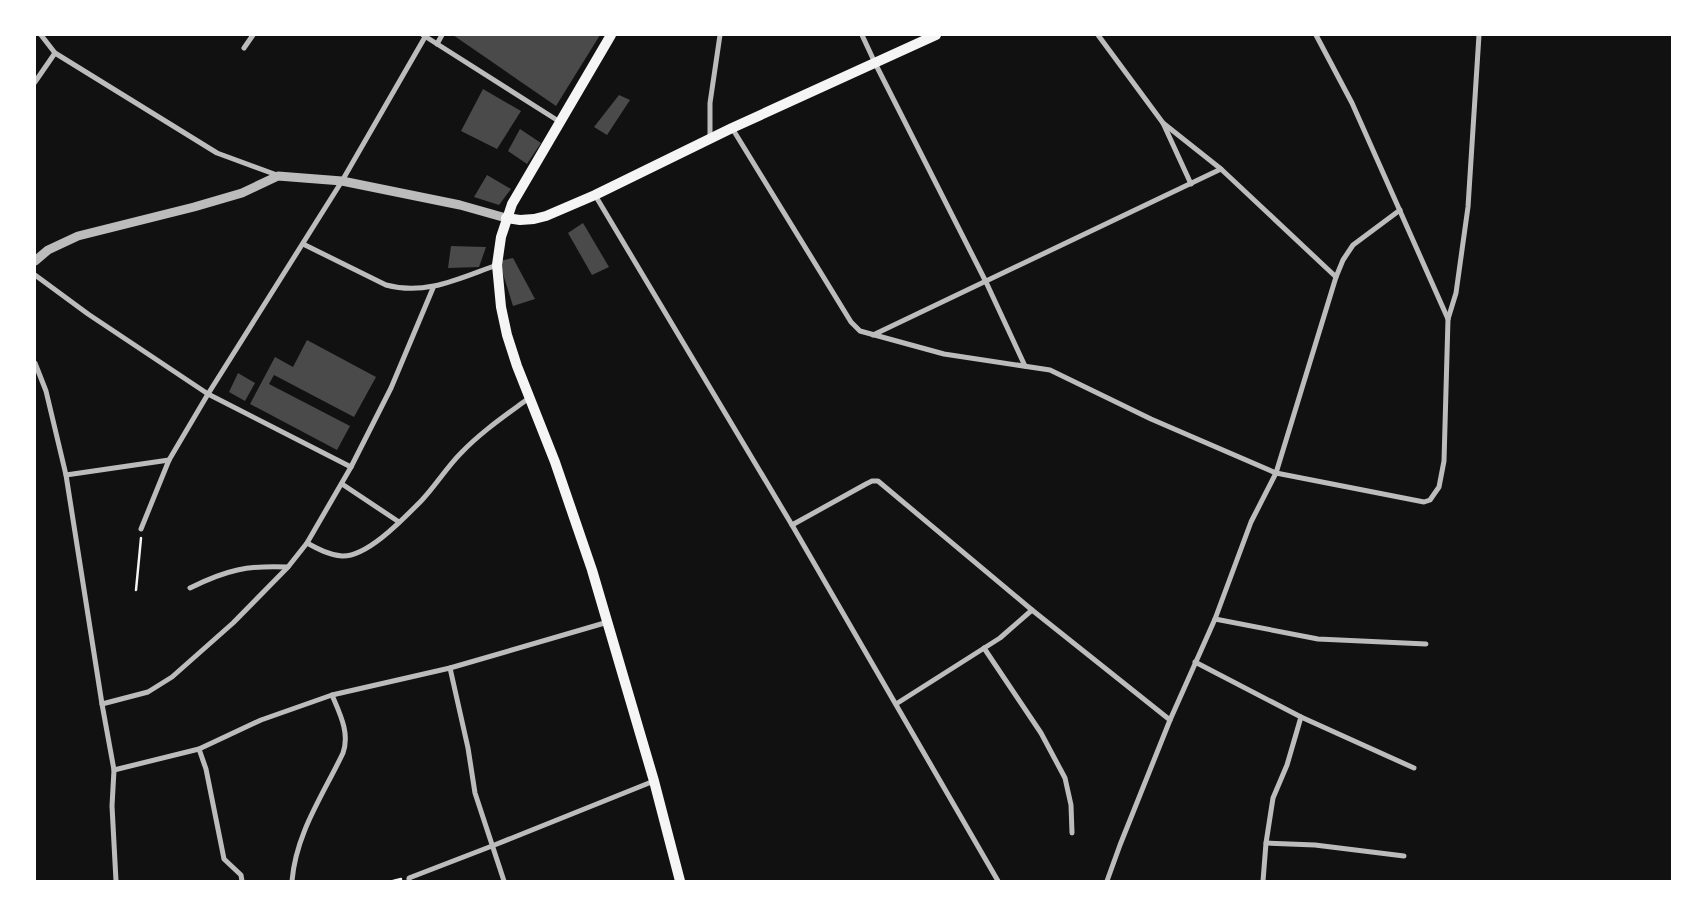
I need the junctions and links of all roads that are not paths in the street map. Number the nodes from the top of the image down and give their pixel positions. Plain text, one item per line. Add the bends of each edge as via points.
1 (41, 35) edge
2 (253, 35) edge
3 (442, 35) edge
4 (611, 35) edge
5 (720, 35) edge
6 (862, 35) edge
7 (936, 35) edge
8 (1098, 35) edge
9 (1316, 35) edge
10 (1479, 35) edge
11 (424, 36) edge
12 (437, 44) junction
13 (244, 48) dead end
14 (56, 53) junction
15 (875, 63) junction
16 (35, 82) edge
17 (560, 122) junction
18 (1163, 123) junction
19 (732, 128) junction
20 (710, 139) junction
21 (1221, 169) junction
22 (278, 176) junction
23 (342, 181) junction
24 (1190, 184) junction
25 (595, 195) junction
26 (1400, 210) junction
27 (506, 218) junction
28 (303, 244) junction
29 (35, 261) edge
30 (497, 265) junction
31 (35, 275) edge
32 (1336, 277) junction
33 (986, 282) junction
34 (433, 288) junction
35 (1448, 319) junction
36 (873, 335) junction
37 (35, 363) edge
38 (1025, 366) junction
39 (208, 394) junction
40 (529, 398) junction
41 (169, 460) junction
42 (351, 467) junction
43 (1276, 472) junction
44 (66, 475) junction
45 (342, 484) junction
46 (398, 522) junction
47 (792, 525) junction
48 (141, 529) road end
49 (307, 543) junction
50 (288, 567) junction
51 (190, 588) dead end
52 (1032, 610) junction
53 (1215, 619) junction
54 (608, 622) junction
55 (1426, 644) dead end
56 (984, 648) junction
57 (1195, 662) junction
58 (450, 668) junction
59 (332, 695) junction
60 (102, 704) junction
61 (896, 704) junction
62 (1302, 717) junction
63 (1170, 720) junction
64 (199, 748) junction
65 (1414, 768) dead end
66 (114, 770) junction
67 (654, 781) junction
68 (1072, 832) dead end
69 (1266, 843) junction
70 (492, 846) junction
71 (1404, 856) dead end
72 (409, 879) edge
73 (116, 881) edge
74 (242, 881) edge
75 (292, 881) edge
76 (504, 881) edge
77 (680, 881) edge
78 (998, 881) edge
79 (1107, 881) edge
80 (1263, 881) edge

1 - 14 street
2 - 13 street
3 - 12 street
4 - 17 main road
5 - 20 street via 710,102
6 - 15 street
7 - 15 main road
8 - 18 street
9 - 26 street via 1352,103
10 - 35 street via 1468,207 1456,293
11 - 12 street
11 - 23 street
12 - 17 street
14 - 16 street
14 - 22 street via 217,153
15 - 19 main road
15 - 33 street
17 - 27 main road via 520,188
18 - 21 street
18 - 24 street
19 - 20 main road
19 - 36 street via 851,322 860,331
20 - 25 main road
21 - 24 street
21 - 32 street
22 - 23 street
22 - 29 street via 242,193 194,208 78,236 48,250
23 - 27 street via 460,205
23 - 28 street
24 - 33 street
25 - 27 main road via 546,216 520,220
25 - 47 street
26 - 32 street via 1353,245
26 - 35 street
27 - 30 main road
28 - 34 street via 386,285 409,289
28 - 39 street
30 - 34 street
30 - 40 main road via 507,335
31 - 39 street
32 - 43 street
33 - 36 street
33 - 38 street
34 - 42 street via 391,388
35 - 43 street via 1444,461 1439,487 1430,500 1415,501
36 - 38 street via 944,354
37 - 44 street via 46,391
38 - 43 street via 1050,370 1150,419
39 - 41 street
39 - 42 street
40 - 46 street via 460,453
40 - 54 main road via 555,462
41 - 44 street
41 - 48 street
42 - 45 street
43 - 53 street via 1251,522
44 - 60 street
45 - 46 street
45 - 49 street
46 - 49 street via 354,554 332,554
47 - 52 street via 866,484 878,481
47 - 61 street
49 - 50 street
50 - 51 street via 244,568 213,576
50 - 60 street via 233,623 172,677 148,692
52 - 56 street
52 - 63 street
53 - 55 street via 1318,639
53 - 57 street
54 - 58 street
54 - 67 main road
56 - 61 street
56 - 68 street via 1040,733 1065,778
57 - 62 street
57 - 63 street
58 - 59 street
58 - 70 street via 475,793
59 - 64 street via 261,720
59 - 75 street via 347,743 300,839
60 - 66 street
61 - 78 street
62 - 65 street
62 - 69 street via 1273,798
63 - 79 street
64 - 66 street
64 - 74 street via 224,859 241,875
66 - 73 street via 112,806
67 - 70 street
67 - 77 main road
69 - 71 street via 1315,845
69 - 80 street
70 - 72 street
70 - 76 street

